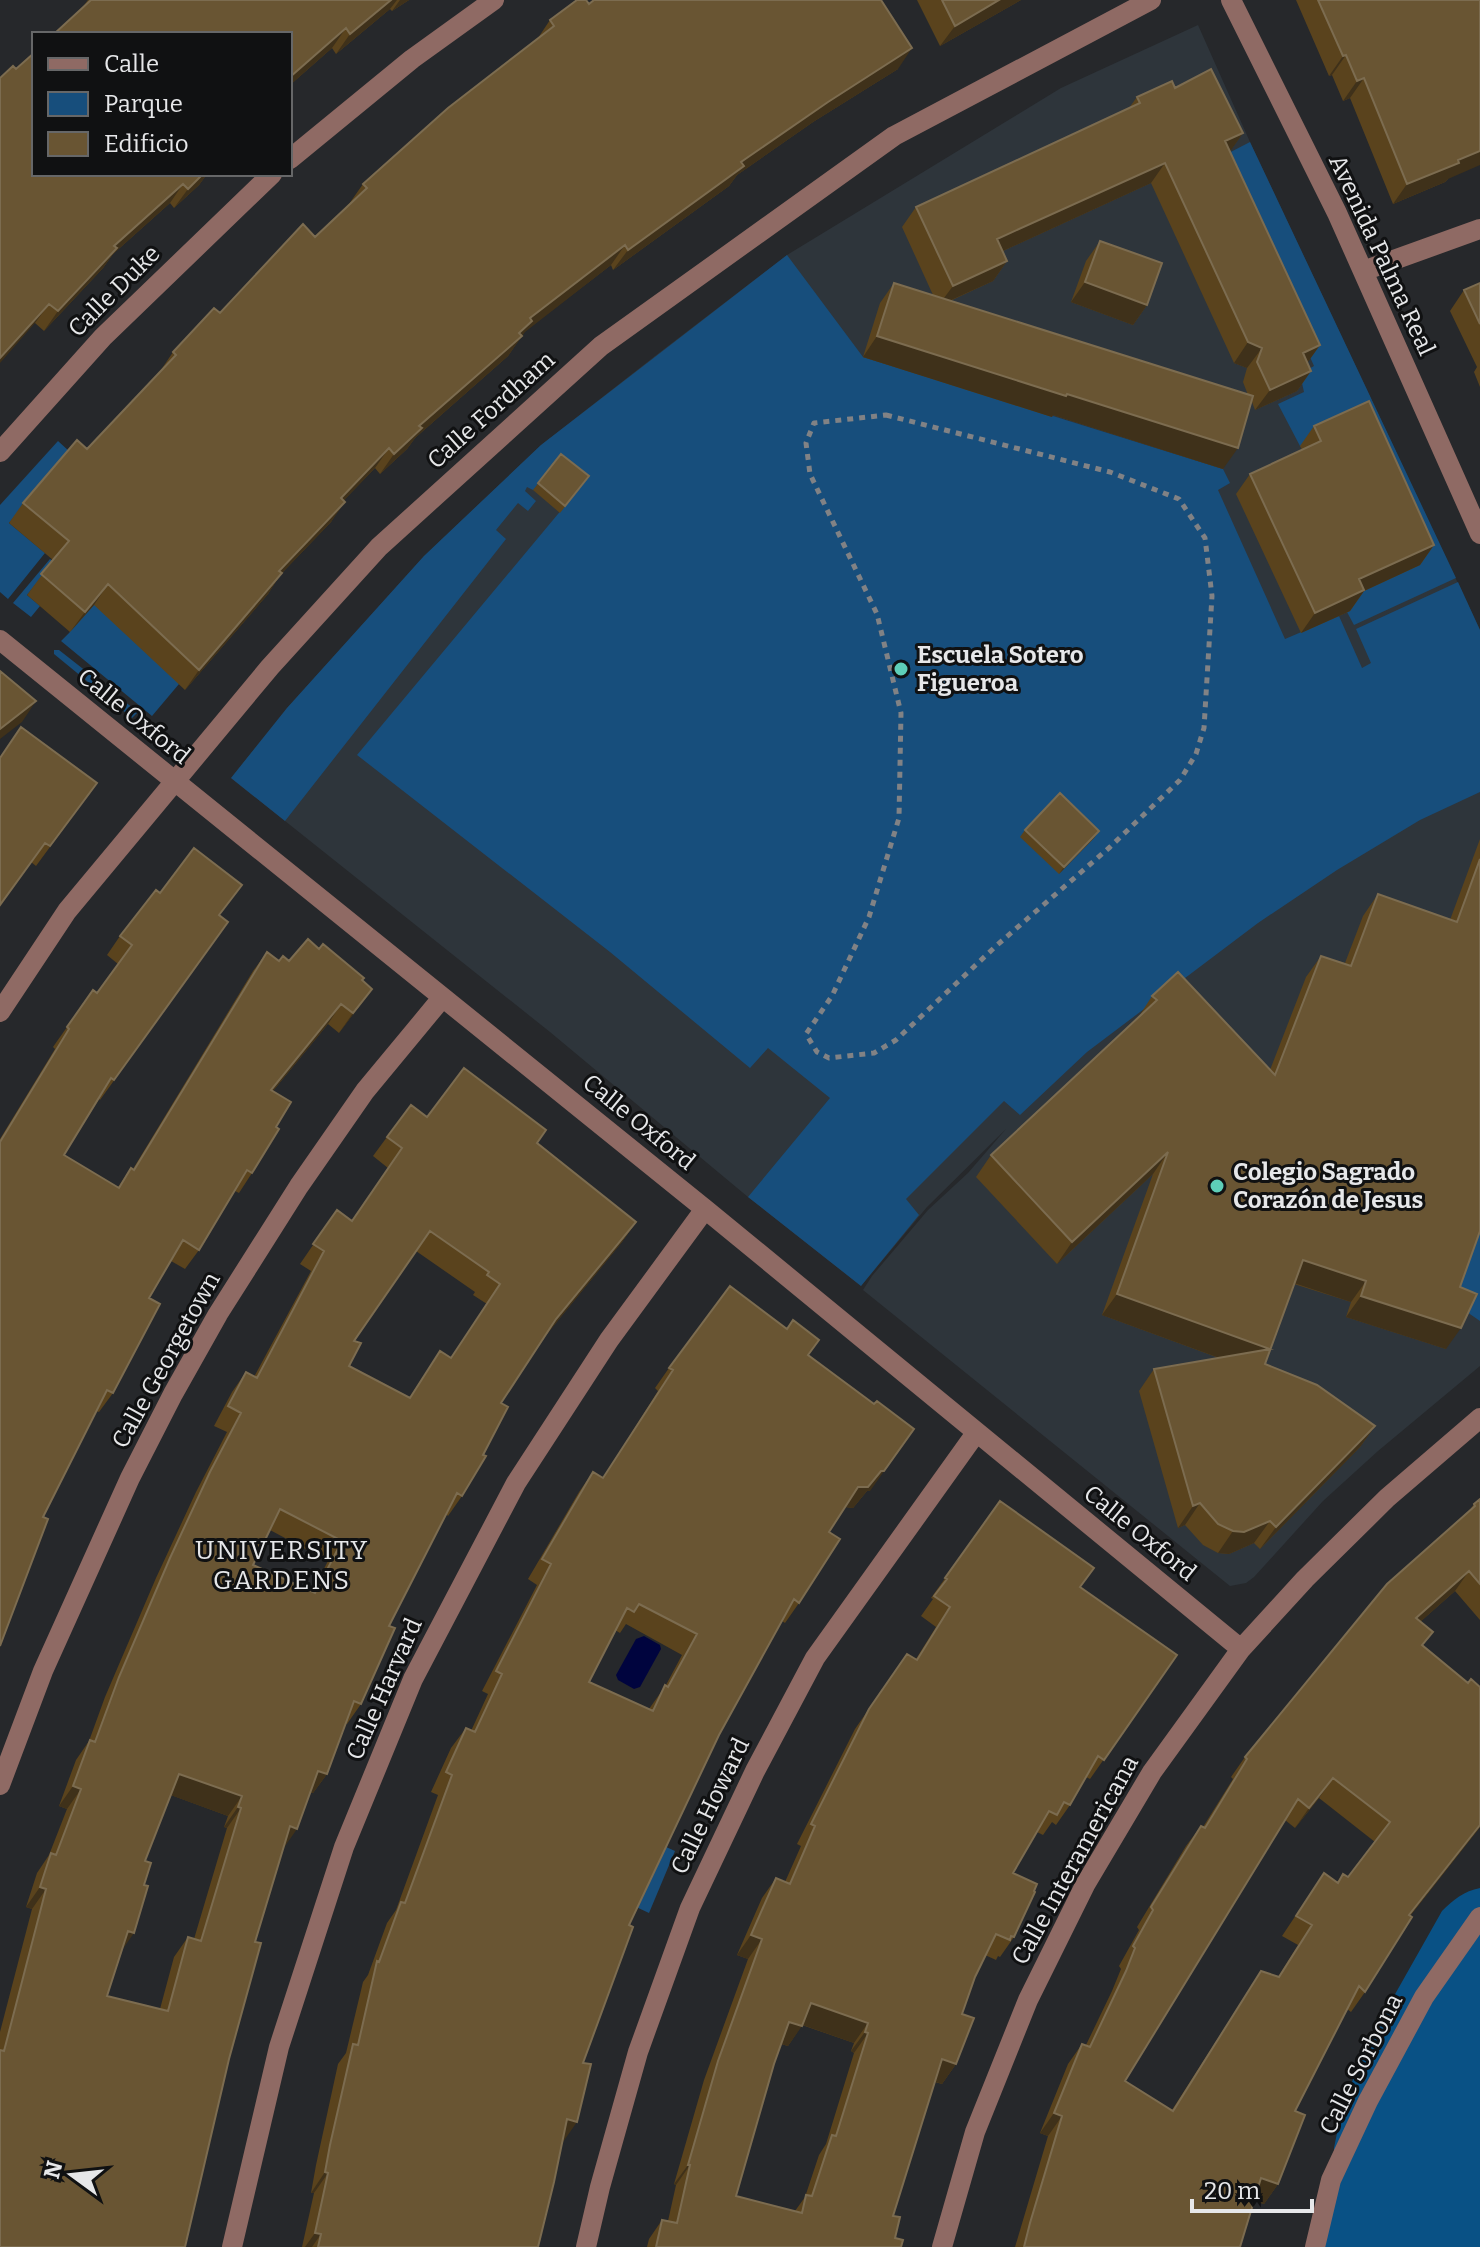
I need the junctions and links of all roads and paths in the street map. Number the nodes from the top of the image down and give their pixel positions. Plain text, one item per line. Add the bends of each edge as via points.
1 (494, 0) edge
2 (1151, 0) edge
3 (1231, 0) edge
4 (292, 157) edge
5 (270, 176) edge
6 (1480, 229) edge
7 (1363, 271) junction
8 (0, 452) edge
9 (1480, 534) edge
10 (0, 640) edge
11 (174, 782) junction
12 (442, 998) junction
13 (0, 1012) edge
14 (896, 1040) joint
15 (705, 1209) junction
16 (1480, 1418) edge
17 (976, 1433) junction
18 (1241, 1649) junction
19 (0, 1785) edge
20 (1480, 1917) edge
21 (232, 2247) edge
22 (586, 2247) edge
23 (942, 2247) edge
24 (1315, 2247) edge

1 - 4 street
2 - 11 street, Calle Fordham via 894,136 601,346 379,547
3 - 7 street, Avenida Palma Real
5 - 8 street, Calle Duke via 103,337
6 - 7 street
7 - 9 street, Avenida Palma Real
10 - 11 street, Calle Oxford
11 - 12 street, Calle Oxford
11 - 13 street, Calle Fordham via 67,911
12 - 15 street, Calle Oxford
12 - 19 street, Calle Georgetown via 365,1091 299,1186 173,1394 43,1671
14 - 14 path via 1180,780 1204,728 1212,596 1205,538 1179,499 1110,472 886,415 814,423 806,443 810,474 877,614 901,713 899,818 869,917 832,996 806,1034 817,1052 829,1058 874,1053
15 - 17 street, Calle Oxford
15 - 21 street, Calle Harvard via 609,1340 516,1483 413,1679 344,1847 279,2047
16 - 18 street, Calle Interamericana via 1387,1498
17 - 18 street, Calle Oxford
17 - 22 street, Calle Howard via 815,1658 742,1798 690,1908 638,2052
18 - 23 street, Calle Interamericana via 1152,1772 1072,1910 1028,2000 975,2132
20 - 24 street, Calle Sorbona via 1424,1997 1368,2101 1331,2180

